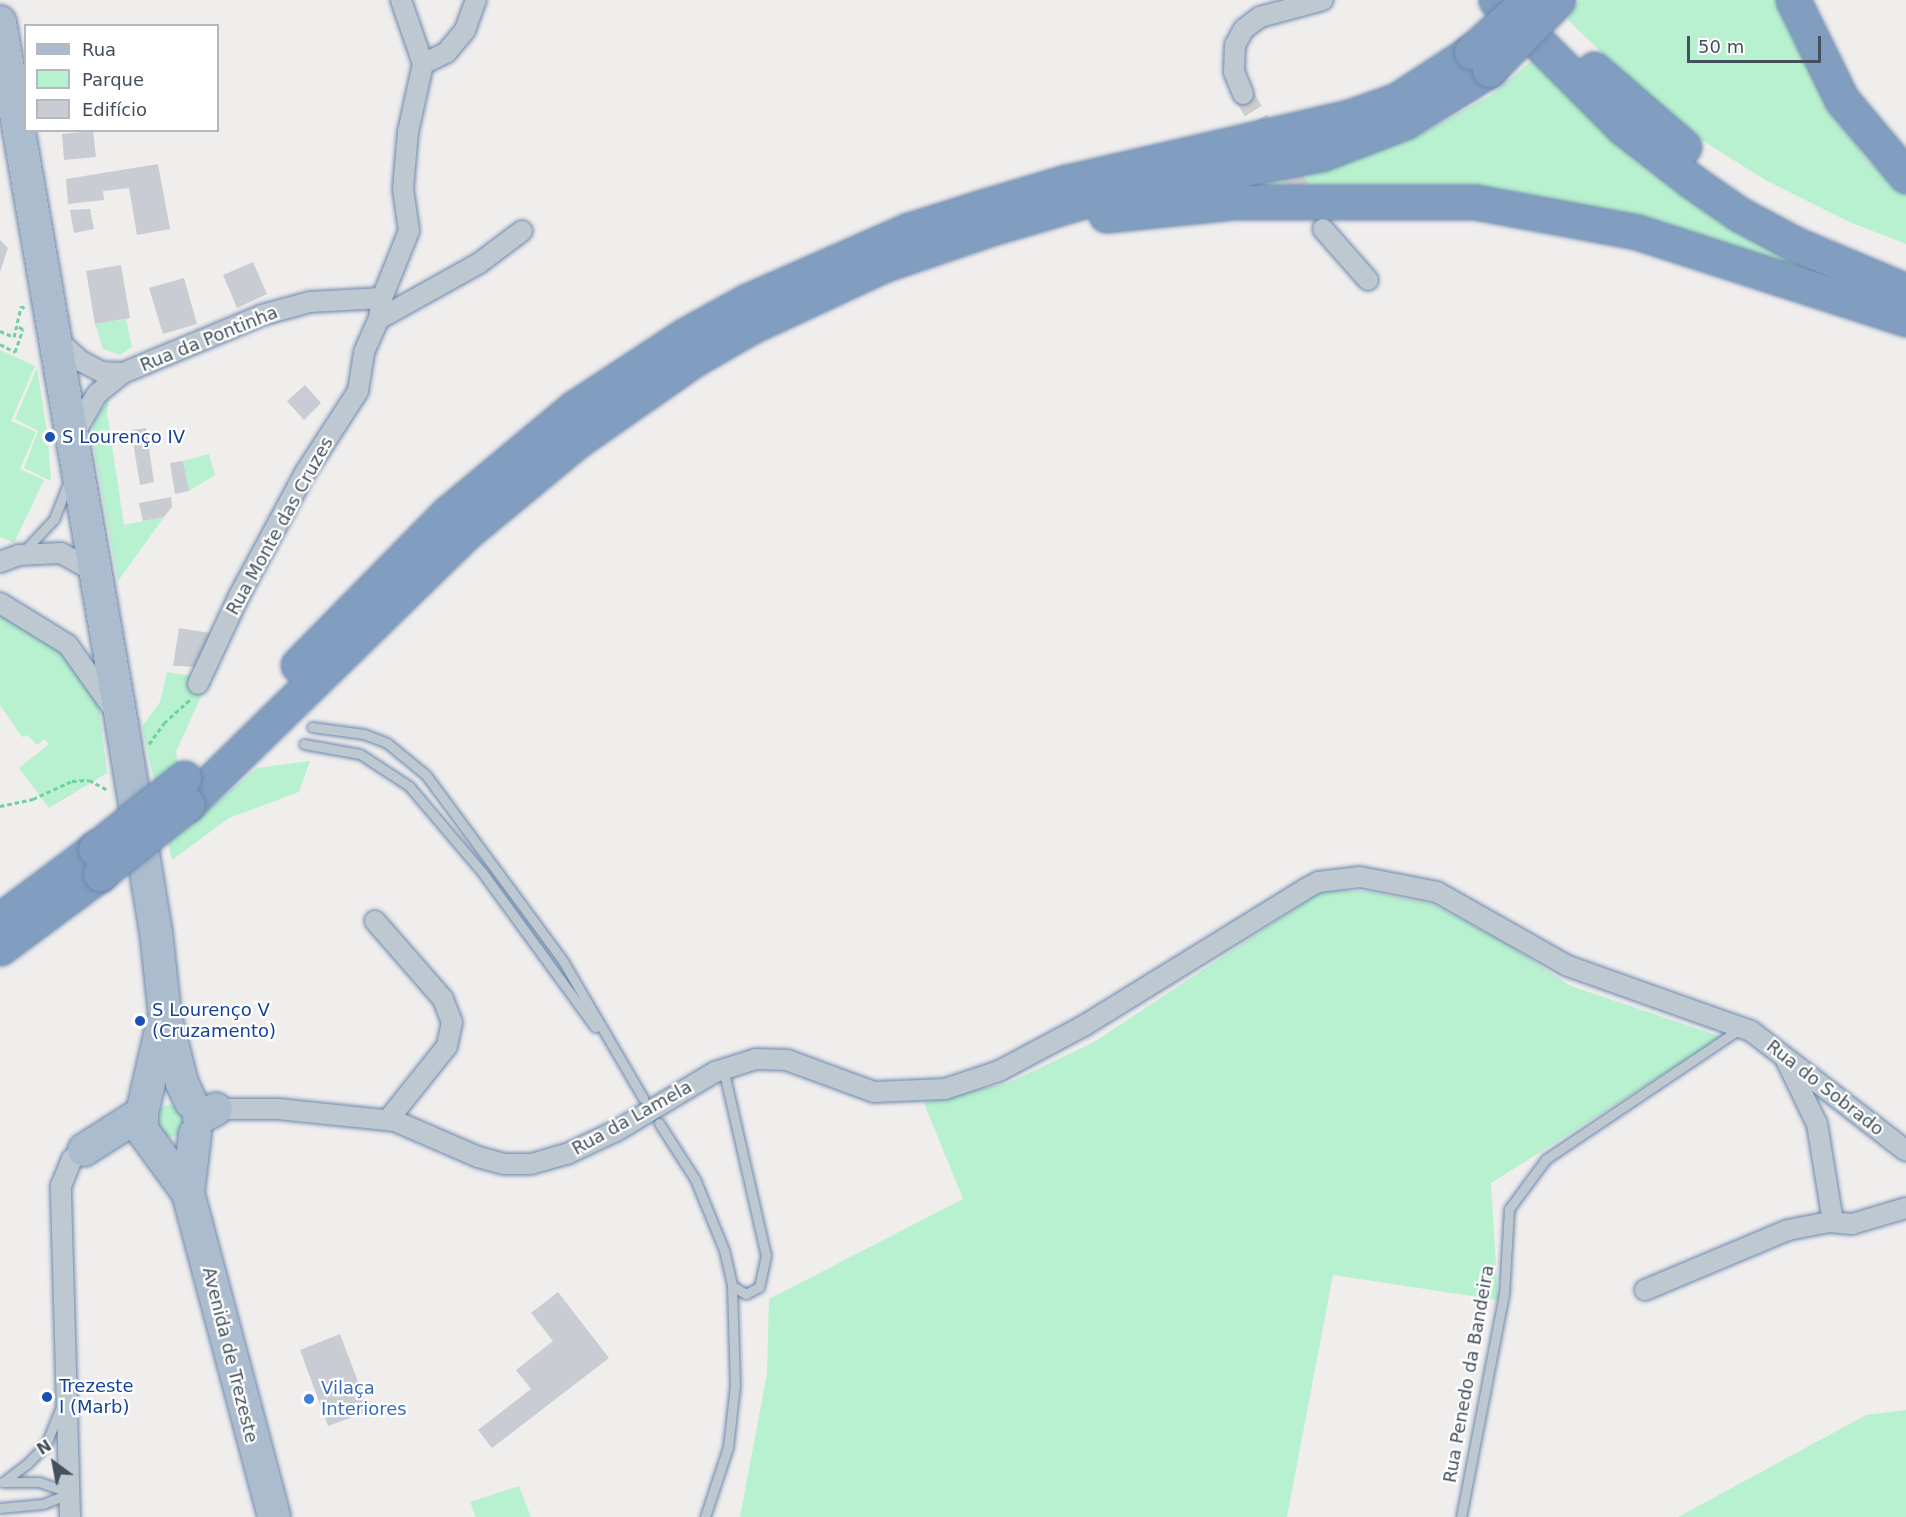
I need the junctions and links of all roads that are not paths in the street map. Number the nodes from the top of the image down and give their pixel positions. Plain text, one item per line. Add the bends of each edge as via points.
1 (401, 0) edge
2 (476, 0) edge
3 (1323, 0) edge
4 (1496, 0) edge
5 (1526, 0) edge
6 (1558, 0) edge
7 (1793, 0) edge
8 (1, 42) edge
9 (1480, 61) junction
10 (423, 64) junction
11 (1243, 94) tunnel mouth
12 (0, 122) edge
13 (21, 146) junction
14 (1906, 176) edge
15 (1323, 229) dead end
16 (522, 231) dead end
17 (883, 265) junction
18 (1906, 267) edge
19 (1368, 280) dead end
20 (1906, 291) edge
21 (382, 298) junction
22 (379, 319) junction
23 (1906, 319) edge
24 (54, 338) junction
25 (123, 373) junction
26 (74, 447) junction
27 (19, 555) junction
28 (0, 562) edge
29 (94, 571) junction
30 (0, 603) edge
31 (198, 684) road end
32 (122, 725) junction
33 (312, 727) dead end
34 (304, 744) dead end
35 (186, 791) junction
36 (98, 862) junction
37 (0, 920) edge
38 (375, 921) dead end
39 (0, 948) edge
40 (165, 1015) junction
41 (1741, 1028) junction
42 (1783, 1055) junction
43 (723, 1068) junction
44 (903, 1092) joint
45 (144, 1109) junction
46 (199, 1114) junction
47 (388, 1120) junction
48 (659, 1123) dead end
49 (153, 1145) junction
50 (84, 1150) junction
51 (1906, 1151) edge
52 (188, 1192) junction
53 (1906, 1208) edge
54 (1833, 1222) junction
55 (732, 1287) junction
56 (1644, 1290) dead end
57 (67, 1388) junction
58 (2, 1482) edge
59 (70, 1493) junction
60 (0, 1508) edge
61 (11, 1509) junction
62 (24, 1517) edge
63 (70, 1517) edge
64 (274, 1517) edge
65 (705, 1517) edge
66 (1461, 1517) edge

1 - 10 street
2 - 10 street via 465,30 446,53
3 - 11 street via 1260,17 1244,29 1235,45 1234,72
4 - 20 highway via 1622,127 1690,180 1739,214 1794,243
5 - 9 highway, bridge
5 - 18 highway via 1611,85 1722,177 1840,242
6 - 9 highway, bridge
7 - 14 highway via 1842,100
8 - 13 main road
9 - 17 highway via 1405,122 1321,154 1094,198
9 - 35 highway via 1397,100 1349,117 1067,182 909,230 806,273 682,337 574,408 448,512
10 - 21 street via 408,132 403,189 409,231
12 - 13 street
13 - 24 main road
15 - 19 street
16 - 22 street via 478,264
17 - 23 highway via 924,264 1102,216 1233,202 1475,202 1637,232
17 - 35 highway via 808,296 713,348 578,441 466,532
21 - 22 street, Rua Monte das Cruzes
21 - 25 street, Rua da Pontinha via 310,302 262,315
22 - 31 street, Rua Monte das Cruzes via 364,352 358,391 305,473 239,596
24 - 25 street, Rua da Pontinha via 79,360 102,372
24 - 26 main road
25 - 26 street, Rua da Pontinha via 97,394
26 - 27 lane via 64,500 42,536
26 - 29 main road
27 - 28 street
27 - 29 street via 61,553
29 - 32 main road
30 - 32 street via 68,645 84,663
32 - 40 main road via 156,932
33 - 34 lane via 364,734 387,743 426,775 563,961 643,1098 550,961 409,786 360,754
35 - 36 highway, bridge
36 - 37 highway
36 - 39 highway
38 - 47 street via 443,999 453,1028 447,1046
40 - 45 main road
40 - 46 main road via 182,1083
41 - 42 street, Rua do Sobrado
41 - 44 street, Rua do Sobrado via 1568,966 1437,892 1360,877 1318,882 1085,1025 999,1071 945,1089
41 - 66 lane, Rua Penedo da Bandeira via 1546,1159 1509,1209 1504,1294
42 - 51 street, Rua do Sobrado
42 - 54 street via 1817,1124
43 - 44 street, Rua da Lamela via 756,1059 788,1060 859,1089
43 - 47 street, Rua da Lamela via 618,1130 567,1154 531,1164 504,1164 478,1157
43 - 55 lane via 766,1255 759,1287 746,1294
45 - 46 main road via 168,1093
45 - 49 main road via 142,1130
45 - 50 main road
46 - 47 street, Rua da Lamela via 278,1109
46 - 49 main road via 176,1150
46 - 52 main road
48 - 55 lane via 695,1179 724,1250
49 - 50 main road
49 - 52 main road
50 - 57 street via 72,1159 61,1186
52 - 64 main road, Avenida de Trezeste
53 - 54 street via 1852,1224
54 - 56 street via 1762,1239
55 - 65 lane via 734,1395 728,1447
57 - 58 lane via 46,1444
57 - 59 street
58 - 59 lane via 39,1482
59 - 61 lane via 43,1504
59 - 63 street
60 - 61 lane
61 - 62 lane

